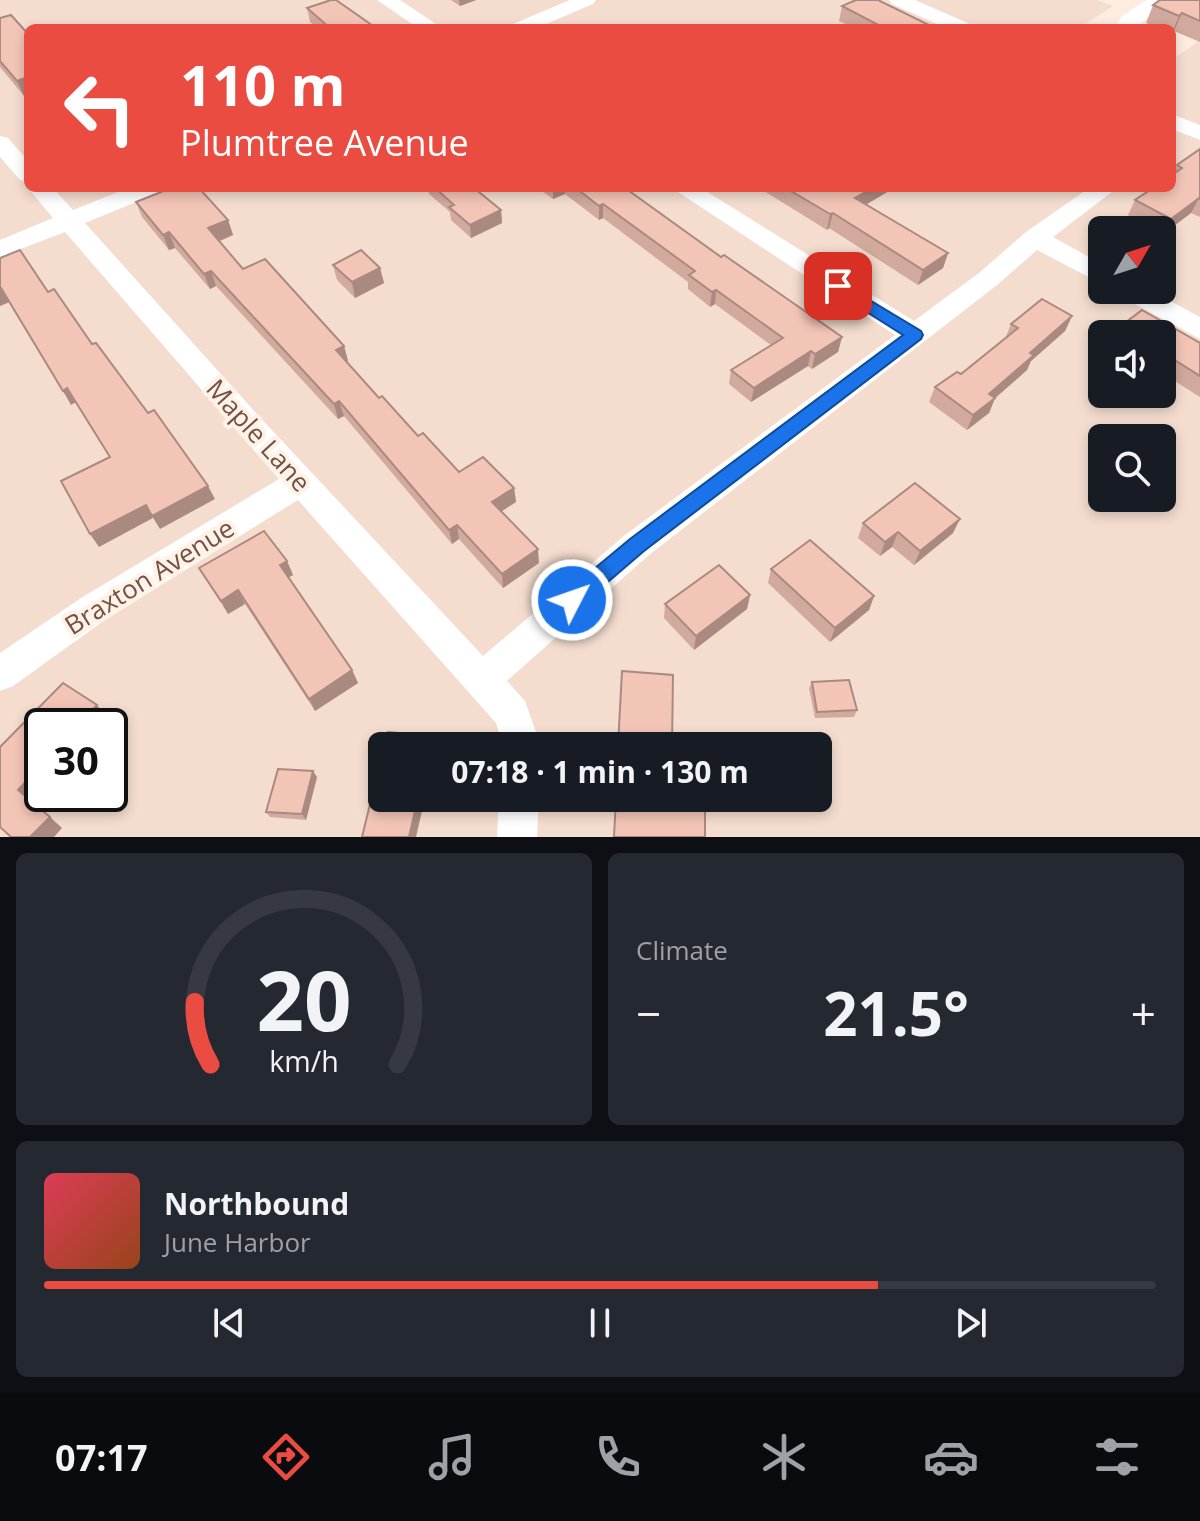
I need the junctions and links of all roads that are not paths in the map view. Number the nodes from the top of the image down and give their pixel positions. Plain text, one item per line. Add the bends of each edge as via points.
1 (387, 0) edge
2 (586, 0) edge
3 (899, 0) edge
4 (1160, 0) edge
5 (426, 24) edge
6 (529, 24) edge
7 (954, 24) edge
8 (1127, 24) edge
9 (0, 143) edge
10 (24, 170) edge
11 (44, 192) edge
12 (139, 192) edge
13 (690, 192) edge
14 (1099, 192) edge
15 (69, 221) junction
16 (1035, 238) junction
17 (0, 249) edge
18 (1088, 267) edge
19 (1154, 304) edge
20 (1200, 329) edge
21 (915, 335) junction
22 (301, 482) junction
23 (0, 674) edge
24 (482, 680) junction
25 (518, 732) edge
26 (518, 812) edge
27 (517, 837) edge

1 - 5 street
2 - 6 street
3 - 7 street
4 - 8 street
9 - 10 street
11 - 15 street, Maple Lane
12 - 15 street
13 - 21 street
14 - 16 street
15 - 17 street
15 - 22 street, Maple Lane
16 - 18 street
16 - 21 street
19 - 20 street
21 - 24 street via 626,554
22 - 23 street, Braxton Avenue via 93,609
22 - 24 street, Maple Lane
24 - 25 street, Maple Lane via 512,714
26 - 27 street

